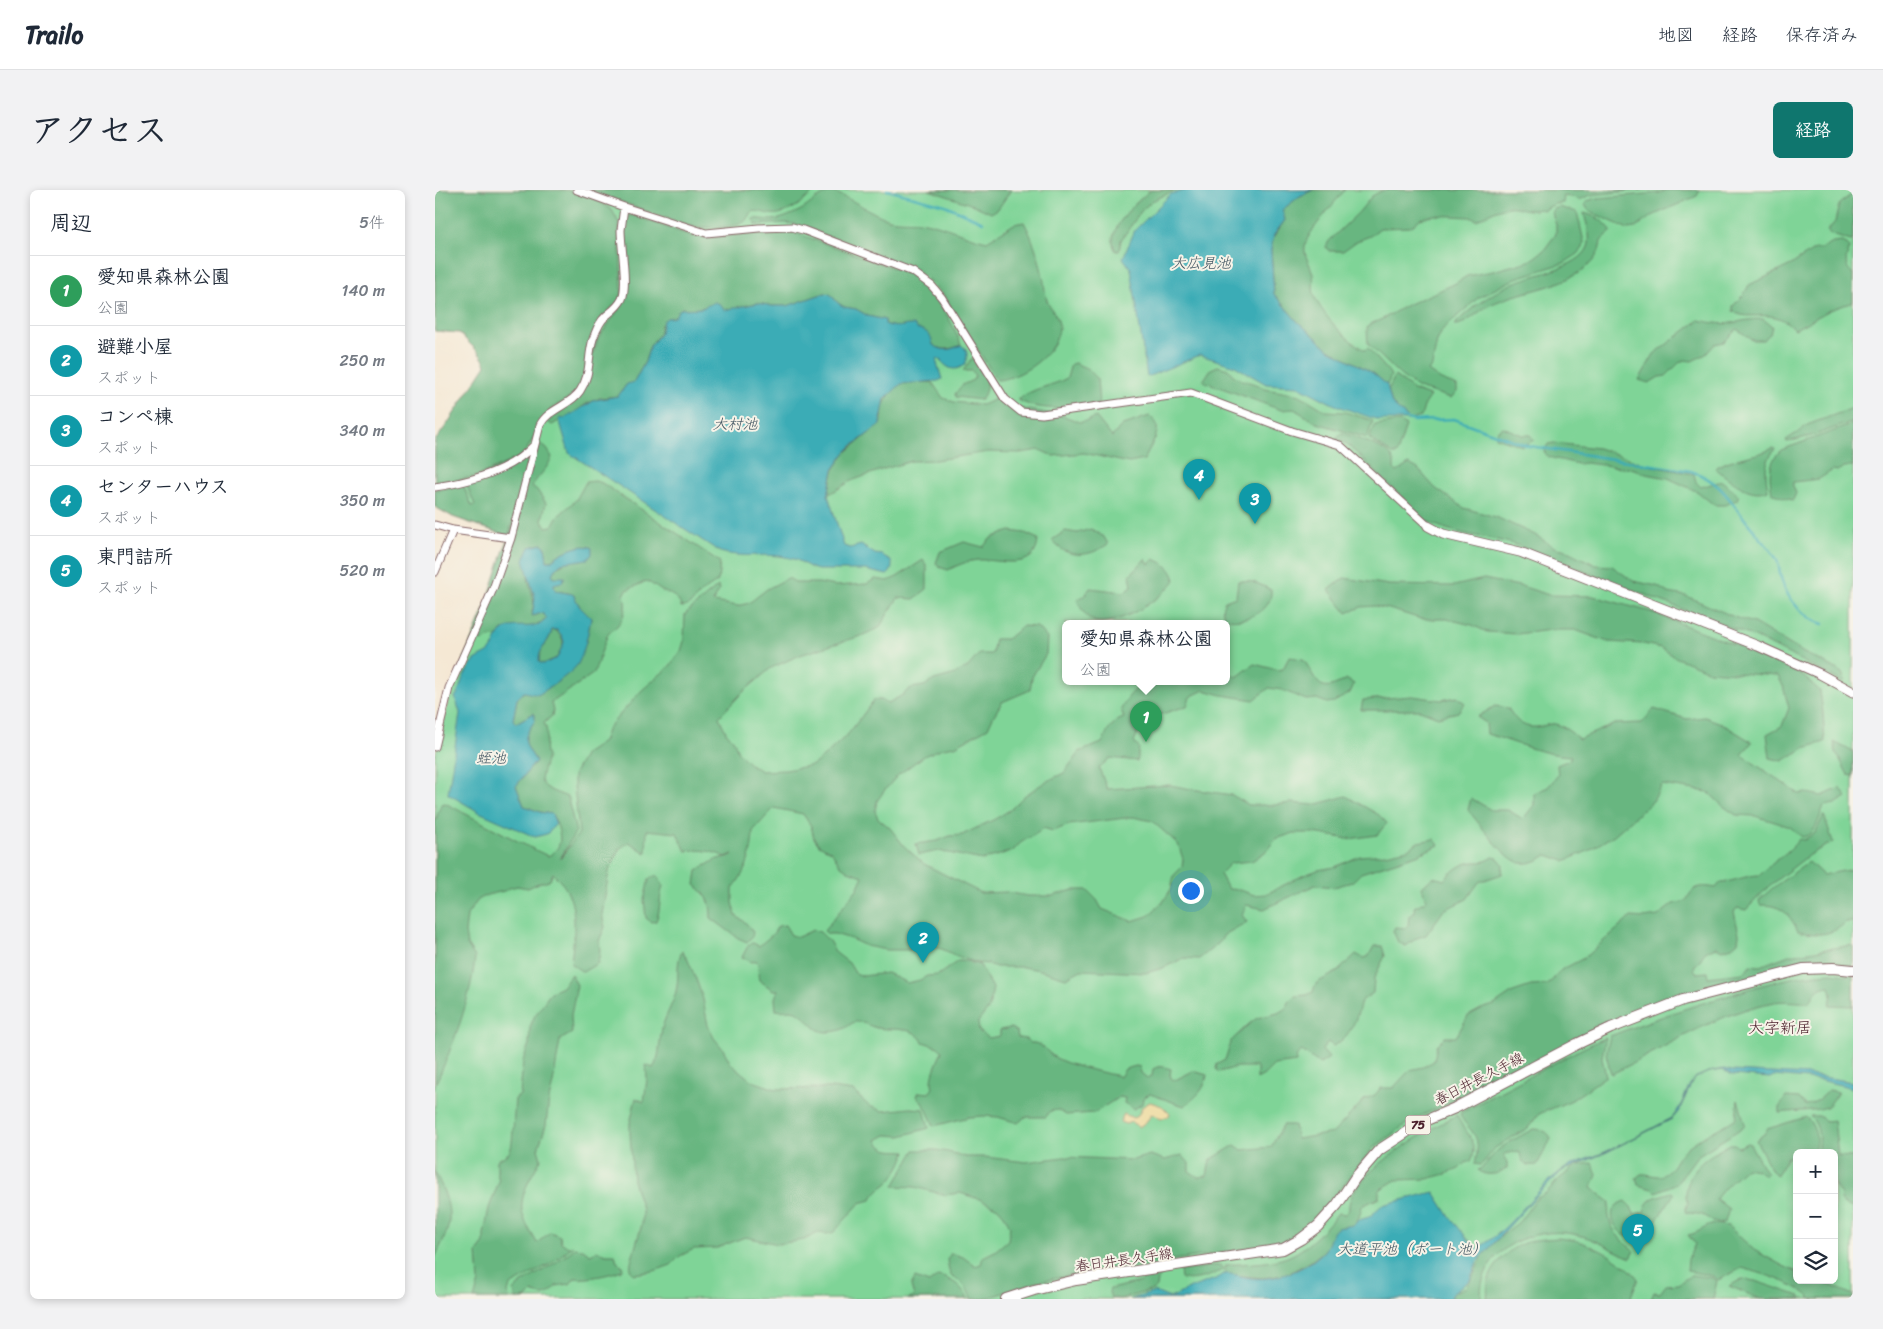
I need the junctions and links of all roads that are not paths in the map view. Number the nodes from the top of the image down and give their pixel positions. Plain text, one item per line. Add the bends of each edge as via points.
1 (577, 190) edge
2 (624, 207) junction
3 (535, 444) junction
4 (435, 487) edge
5 (435, 525) edge
6 (1428, 526) joint
7 (453, 530) junction
8 (511, 538) junction
9 (435, 572) edge
10 (1853, 692) edge
11 (437, 725) edge
12 (435, 747) edge
13 (1853, 970) edge
14 (1006, 1299) edge

1 - 2 street
2 - 3 street via 622,299 594,334 589,372 583,386 576,397 544,418
2 - 6 street via 706,233 792,227 913,272 942,298 1005,399 1021,412 1042,414 1191,393 1292,431 1340,445
3 - 4 street via 518,460 478,478
3 - 8 street
5 - 7 street
6 - 10 street via 1443,534 1520,552 1758,646
7 - 8 street
7 - 9 street
8 - 11 street
11 - 12 street
13 - 14 main road, 春日井長久手線 / 75 via 1803,969 1692,998 1577,1044 1422,1122 1379,1150 1318,1226 1283,1249 1076,1280

